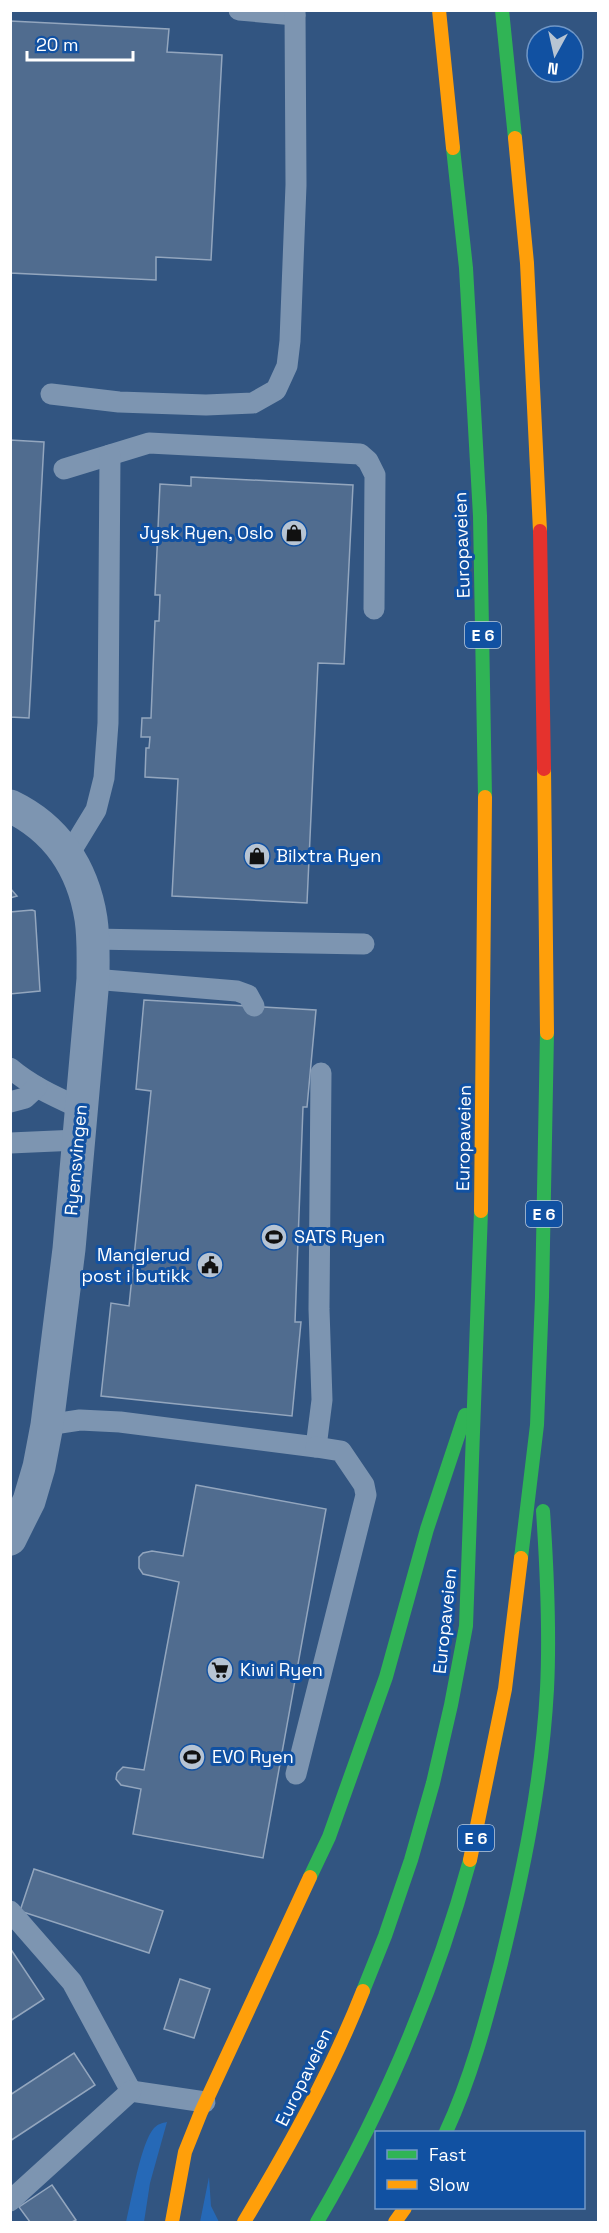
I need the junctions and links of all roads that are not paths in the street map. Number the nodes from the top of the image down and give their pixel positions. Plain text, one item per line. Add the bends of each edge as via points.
1 (239, 10) edge
2 (439, 10) edge
3 (502, 10) edge
4 (295, 13) edge
5 (51, 393) dead end
6 (110, 455) junction
7 (64, 469) dead end
8 (375, 609) dead end
9 (10, 806) edge
10 (68, 856) junction
11 (93, 939) junction
12 (364, 944) dead end
13 (93, 979) junction
14 (254, 1006) dead end
15 (10, 1068) edge
16 (321, 1073) dead end
17 (37, 1087) junction
18 (10, 1102) edge
19 (80, 1108) junction
20 (78, 1140) junction
21 (10, 1143) edge
22 (476, 1379) junction
23 (47, 1425) junction
24 (537, 1425) junction
25 (316, 1447) junction
26 (10, 1539) edge
27 (296, 1774) dead end
28 (10, 1911) edge
29 (131, 2091) junction
30 (205, 2102) junction
31 (447, 2131) edge
32 (10, 2201) edge
33 (404, 2209) edge
34 (172, 2223) edge
35 (244, 2223) edge
36 (317, 2223) edge
37 (395, 2223) edge

1 - 4 lane
2 - 22 highway, Europaveien / E 6 via 466,268 480,516 485,774
3 - 24 highway, E 6 via 526,263 540,513 548,1002
4 - 5 lane via 296,185 290,341 287,366 276,390 253,403 206,405 119,402
6 - 7 lane
6 - 8 lane via 149,443 360,454 375,475
6 - 10 lane via 104,778 96,810
9 - 10 street, Ryensvingen via 45,828
10 - 11 street, Ryensvingen via 81,882
11 - 12 lane
11 - 13 street, Ryensvingen
13 - 14 lane via 237,991 248,995
13 - 19 street, Ryensvingen
15 - 17 lane
16 - 25 lane via 322,1400
17 - 18 lane via 25,1098
17 - 19 lane
19 - 20 street, Ryensvingen
20 - 21 lane
20 - 23 street, Ryensvingen
22 - 30 highway, E 6 via 360,1753 329,1837
22 - 35 highway, Europaveien / E 6 via 466,1626 439,1765 376,1965 327,2076 291,2146
23 - 25 lane via 80,1420 120,1422
23 - 26 street, Ryensvingen via 28,1501
24 - 31 highway, E 6 via 548,1619 542,1748 522,1881 475,2058
24 - 36 highway, E 6 via 506,1689 470,1862 428,1991 390,2086
25 - 27 lane via 341,1451 364,1485 366,1495
28 - 29 lane via 72,1982
29 - 30 lane
29 - 32 lane
30 - 34 highway, E 6 via 185,2152
33 - 37 highway

